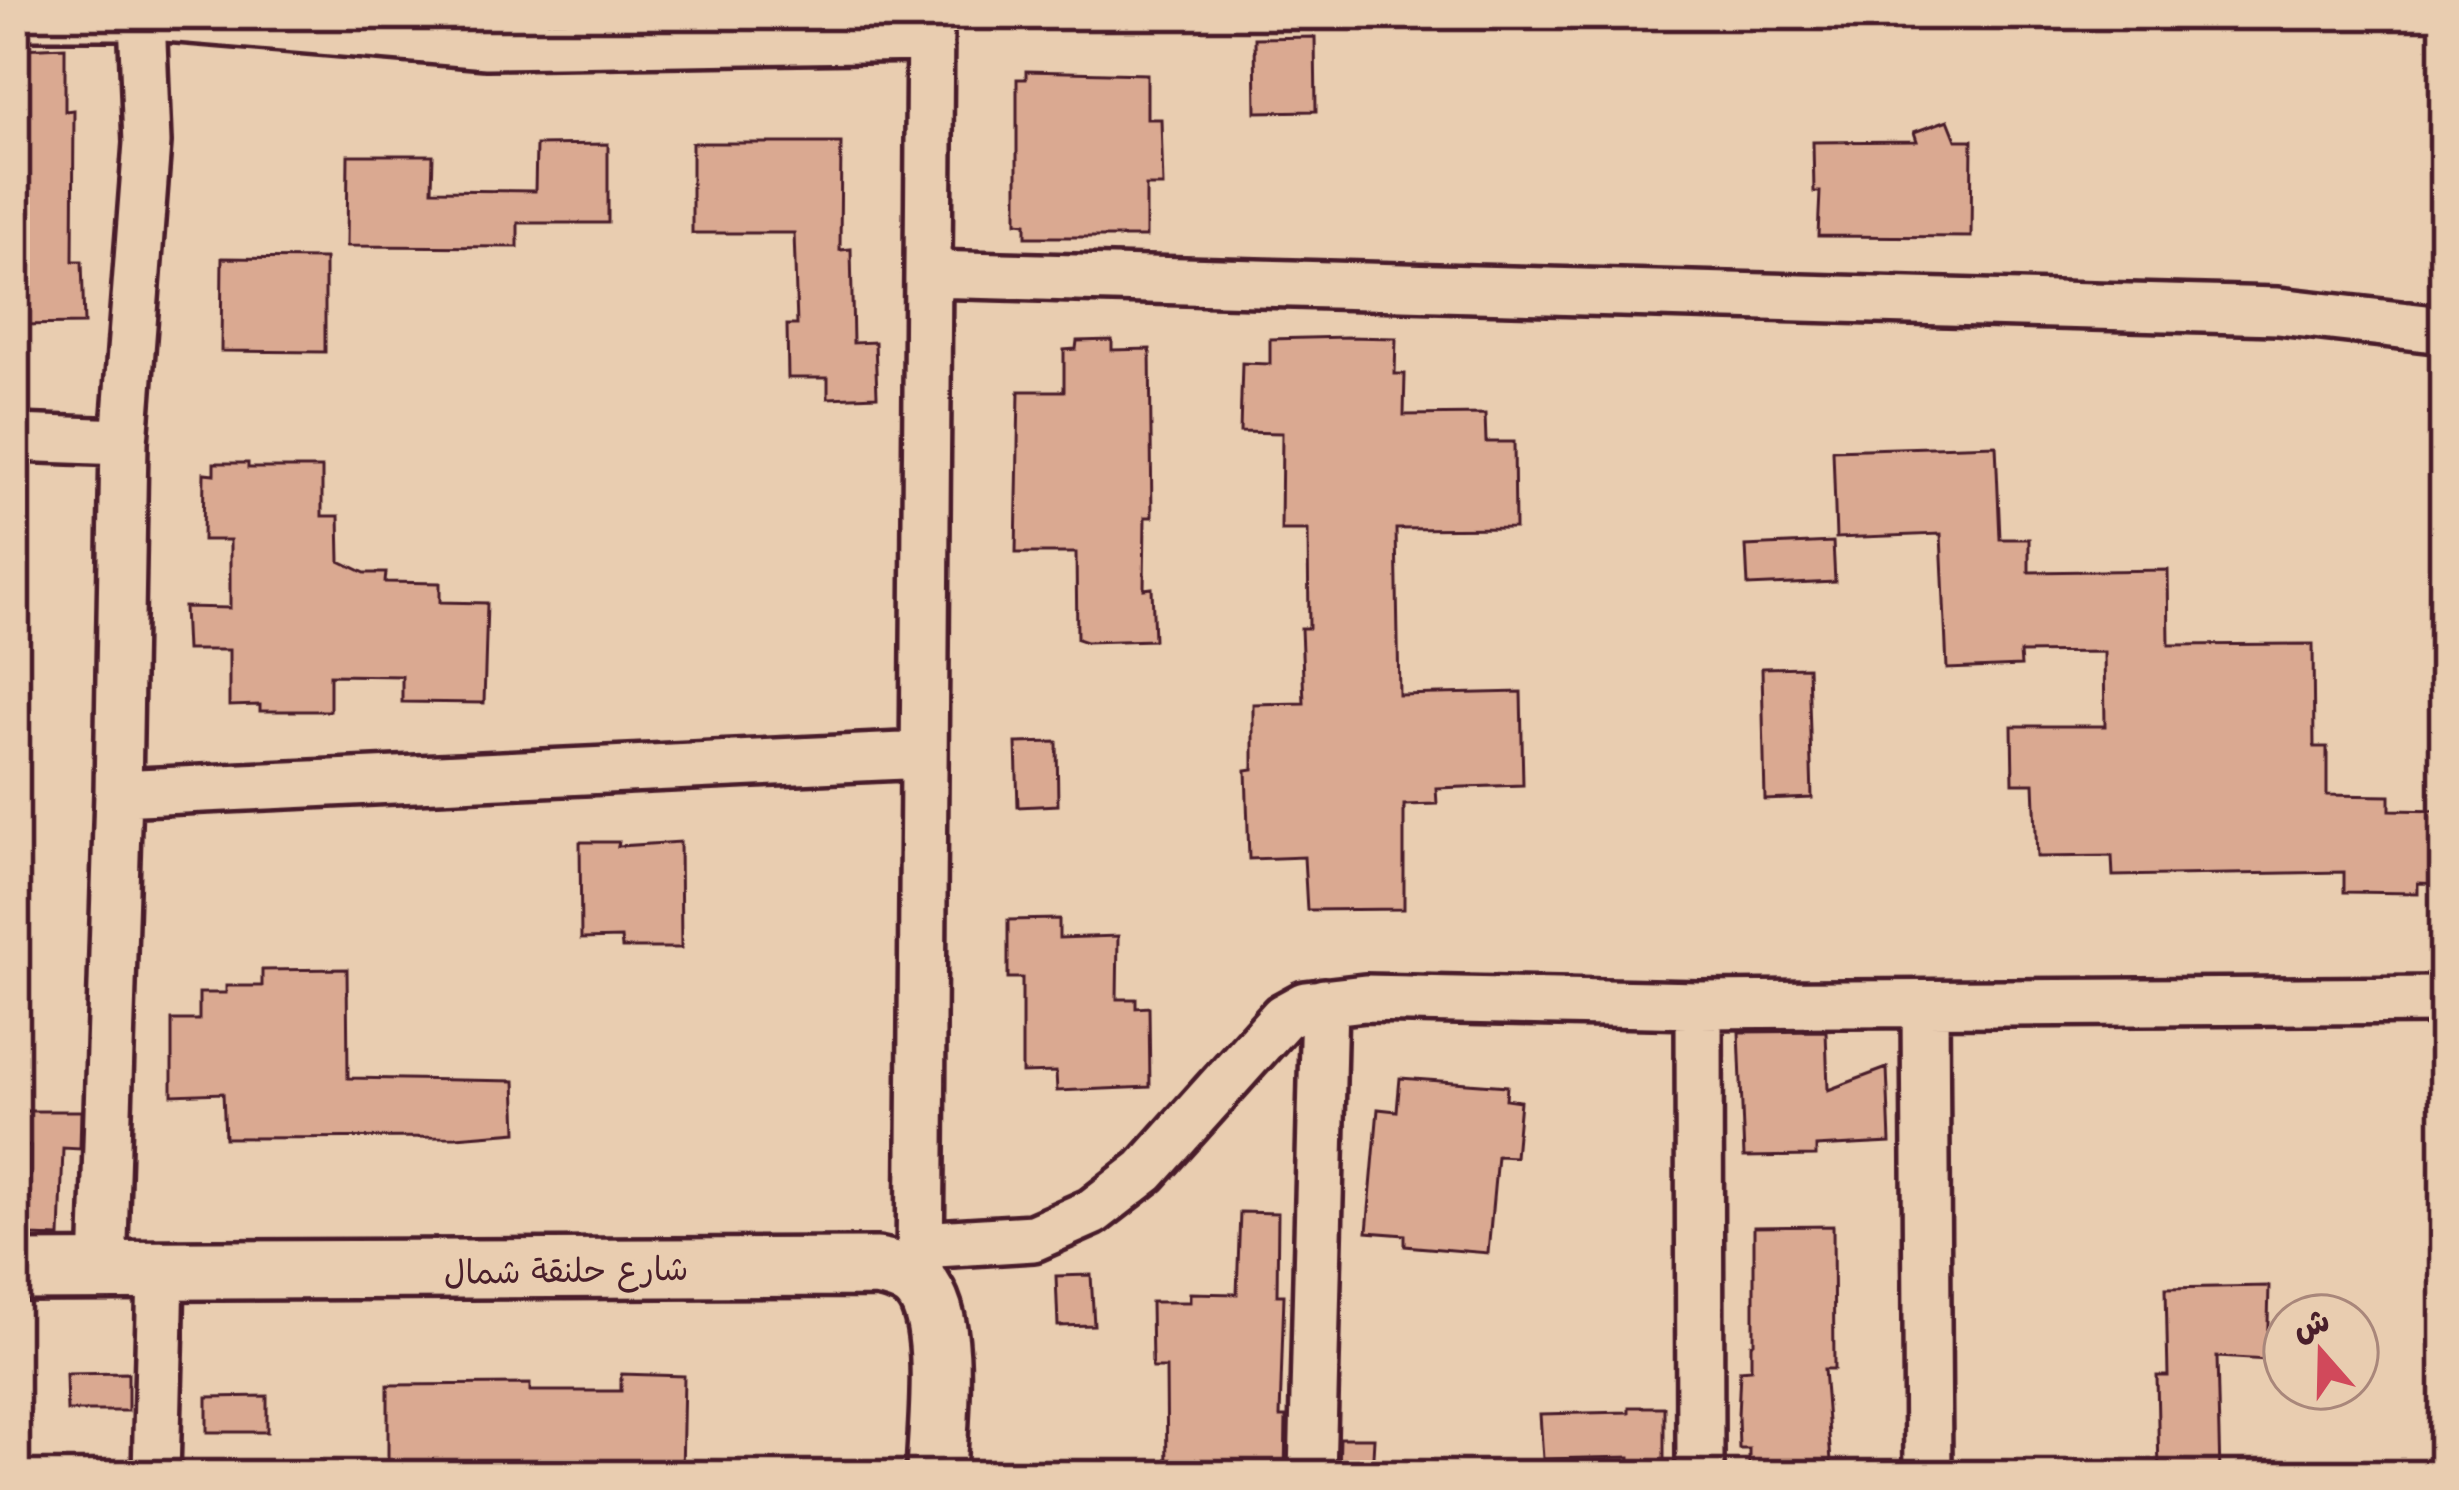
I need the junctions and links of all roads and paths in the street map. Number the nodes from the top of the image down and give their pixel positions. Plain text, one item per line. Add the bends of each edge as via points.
1 (15, 16) edge
2 (142, 16) edge
3 (930, 27) edge
4 (487, 30) edge
5 (928, 274) junction
6 (2444, 329) edge
7 (15, 438) edge
8 (124, 442) junction
9 (924, 755) junction
10 (118, 793) junction
11 (2444, 1000) edge
12 (1324, 1002) junction
13 (1925, 1004) junction
14 (1699, 1005) junction
15 (920, 1265) junction
16 (15, 1271) edge
17 (103, 1273) junction
18 (161, 1273) junction
19 (156, 1475) edge
20 (936, 1475) edge
21 (1312, 1475) edge
22 (1700, 1475) edge
23 (1928, 1475) edge

1 - 2 street
2 - 4 street
2 - 8 street via 147,143
3 - 4 street
3 - 5 street
5 - 6 street via 2278,311
5 - 9 street
7 - 8 street
8 - 10 street
9 - 10 street
9 - 15 street
10 - 17 street
11 - 13 street
12 - 14 street
12 - 15 street via 1283,1017 1145,1171 1092,1212 1033,1238
12 - 21 street
13 - 14 street
13 - 23 street
14 - 22 street
15 - 18 street, شارع حلنقة شمال via 899,1272
15 - 20 street via 937,1326
16 - 17 street, شارع حلنقة شمال
17 - 18 street, شارع حلنقة شمال
18 - 19 street

